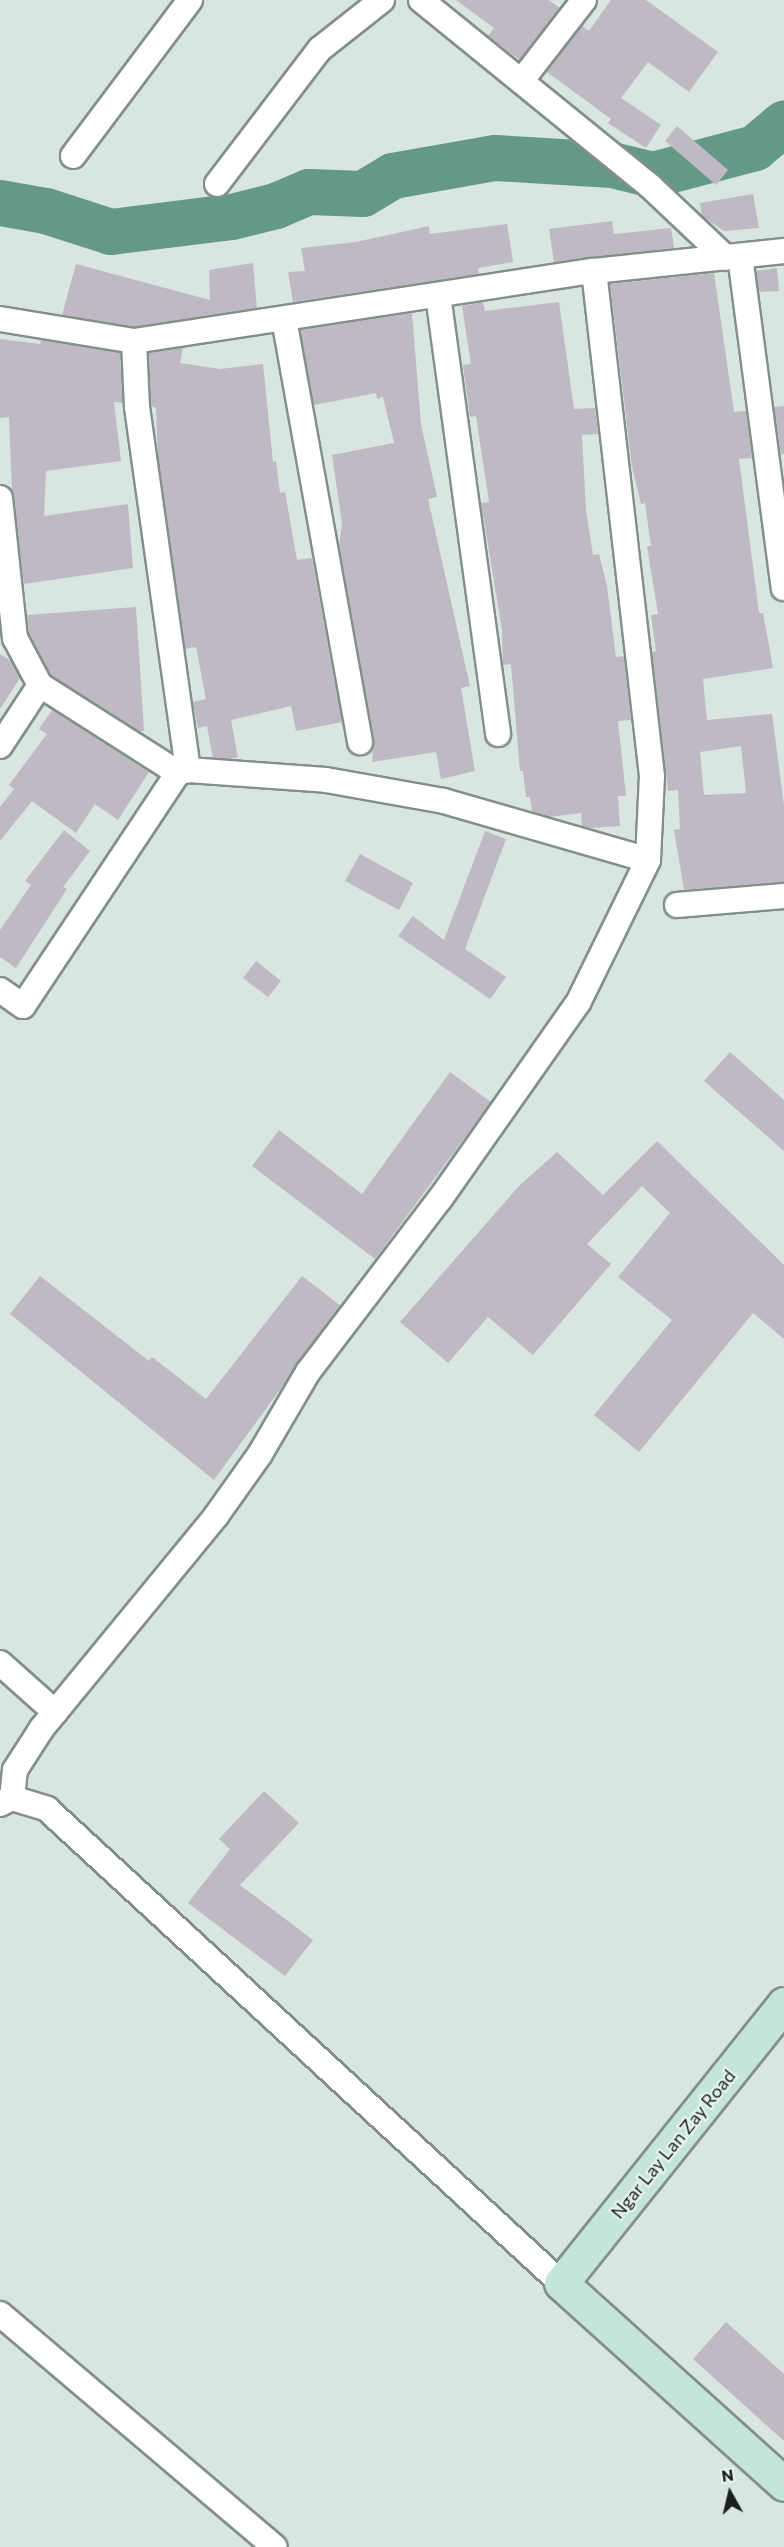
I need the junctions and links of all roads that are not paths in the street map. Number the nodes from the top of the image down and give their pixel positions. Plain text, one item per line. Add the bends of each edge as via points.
1 (190, 0) edge
2 (382, 0) edge
3 (421, 0) edge
4 (584, 0) edge
5 (522, 80) junction
6 (73, 156) dead end
7 (217, 184) dead end
8 (784, 250) edge
9 (733, 257) junction
10 (594, 272) junction
11 (438, 295) junction
12 (285, 318) junction
13 (0, 319) edge
14 (134, 341) junction
15 (0, 498) edge
16 (784, 588) edge
17 (40, 685) junction
18 (498, 734) dead end
19 (360, 742) dead end
20 (0, 746) edge
21 (183, 771) junction
22 (648, 860) junction
23 (784, 896) edge
24 (677, 905) dead end
25 (0, 990) edge
26 (0, 1663) edge
27 (55, 1712) junction
28 (6, 1801) edge
29 (784, 2004) edge
30 (561, 2283) junction
31 (0, 2314) edge
32 (784, 2484) edge
33 (275, 2547) edge

1 - 6 street
2 - 7 street via 320,50
3 - 5 street
4 - 5 street
5 - 9 street
8 - 9 street
9 - 10 street
9 - 16 street
10 - 11 street
10 - 22 street via 652,776
11 - 12 street
11 - 18 street
12 - 14 street
12 - 19 street
13 - 14 street
14 - 21 street via 137,407
15 - 17 street via 15,638
17 - 20 street
17 - 21 street
21 - 22 street via 326,780 444,801
21 - 25 street via 23,1006
22 - 27 street via 571,1012 440,1199 308,1371 260,1454 216,1516
23 - 24 street
26 - 27 street
27 - 28 street via 15,1770
28 - 30 street via 47,1809
29 - 30 street, Ngar Lay Lan Zay Road
30 - 32 street
31 - 33 street

